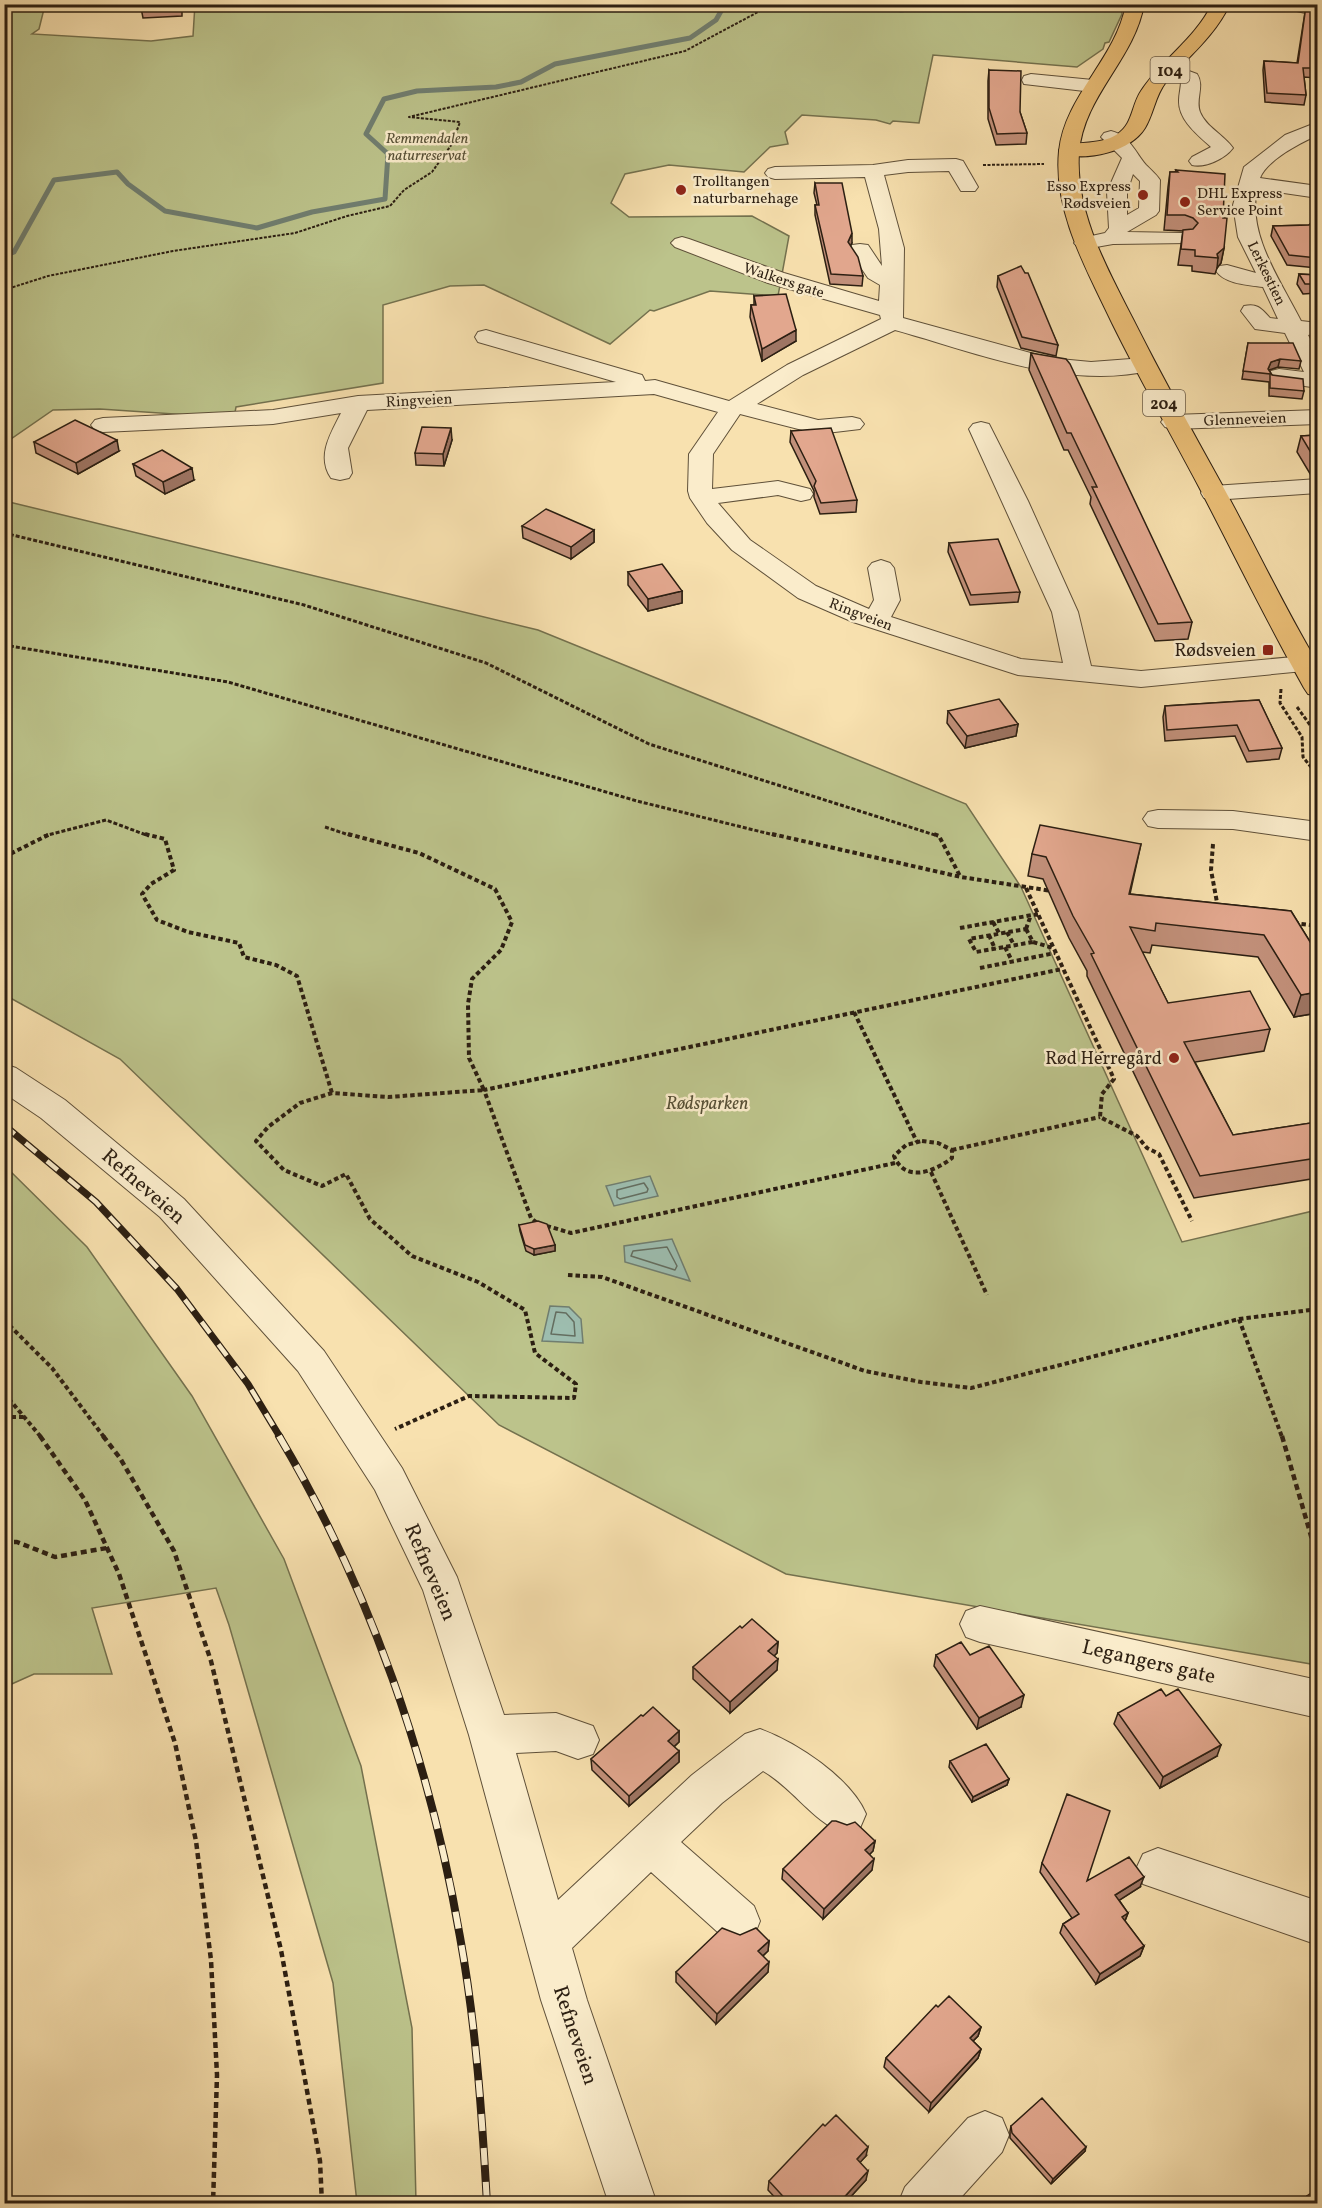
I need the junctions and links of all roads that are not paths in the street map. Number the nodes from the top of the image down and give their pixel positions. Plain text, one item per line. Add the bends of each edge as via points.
1 (1135, 4) edge
2 (1221, 4) edge
3 (1290, 4) edge
4 (1317, 11) edge
5 (1170, 70) junction
6 (1031, 80) dead end
7 (1093, 86) junction
8 (1317, 128) edge
9 (1117, 139) junction
10 (1070, 150) junction
11 (1132, 158) junction
12 (1199, 161) dead end
13 (873, 171) junction
14 (775, 173) dead end
15 (1248, 182) junction
16 (968, 187) dead end
17 (1317, 192) edge
18 (1247, 227) junction
19 (1268, 227) dead end
20 (1116, 233) junction
21 (1182, 239) edge
22 (682, 243) dead end
23 (1085, 243) junction
24 (860, 250) dead end
25 (1227, 271) dead end
26 (1274, 276) junction
27 (893, 283) junction
28 (1252, 310) dead end
29 (891, 317) junction
30 (1294, 328) junction
31 (1317, 328) edge
32 (486, 337) dead end
33 (1144, 365) junction
34 (1280, 376) edge
35 (1317, 379) edge
36 (655, 387) junction
37 (358, 403) junction
38 (735, 408) junction
39 (1317, 417) edge
40 (1173, 422) junction
41 (852, 424) dead end
42 (103, 425) dead end
43 (981, 429) dead end
44 (340, 473) dead end
45 (1317, 486) edge
46 (1213, 492) junction
47 (801, 494) dead end
48 (702, 498) junction
49 (881, 568) dead end
50 (876, 621) junction
51 (1304, 664) junction
52 (1079, 673) junction
53 (1317, 688) edge
54 (1158, 819) dead end
55 (1317, 832) edge
56 (4, 1076) edge
57 (980, 1624) dead end
58 (1317, 1699) edge
59 (490, 1735) junction
60 (578, 1740) dead end
61 (845, 1814) dead end
62 (650, 1843) junction
63 (1158, 1869) dead end
64 (738, 1921) dead end
65 (1317, 1923) edge
66 (547, 1941) junction
67 (985, 2135) dead end
68 (633, 2204) edge
69 (922, 2204) edge

1 - 7 main road, 204 via 1123,43
2 - 5 main road, 104 via 1197,44
3 - 4 street
5 - 9 main road, 104 via 1150,92 1136,125
5 - 12 street via 1190,78 1191,116 1223,148
6 - 7 street
7 - 10 main road, 204 via 1083,103
8 - 15 street, Lerkestien via 1292,139 1254,167
9 - 10 main road via 1097,149
9 - 11 street
10 - 23 main road, 204 via 1071,198
11 - 20 street via 1118,182 1114,203
11 - 20 street via 1150,180 1149,211
13 - 14 street
13 - 16 street via 956,165
13 - 27 street via 893,247
15 - 17 street
15 - 18 street, Lerkestien via 1243,205
18 - 19 street
18 - 26 street, Lerkestien via 1249,237
20 - 21 street
20 - 23 street
22 - 29 street, Walkers gate
23 - 33 main road, 204
24 - 27 street via 876,273
25 - 26 street via 1244,278
26 - 30 street, Lerkestien
27 - 29 street
28 - 30 street via 1263,324
29 - 33 street via 1048,365 1091,369
29 - 38 street
30 - 31 street
30 - 35 street, Lerkestien
32 - 36 street
33 - 40 main road, 204
34 - 35 street
36 - 37 street, Ringveien
36 - 38 street, Ringveien
37 - 42 street, Ringveien via 273,417
37 - 44 street via 336,448
38 - 41 street, Ringveien via 818,427
38 - 48 street via 701,454
39 - 40 street, Glenneveien
40 - 46 main road, 204
43 - 52 street via 1065,612
45 - 46 street
46 - 51 main road, 204
47 - 48 street via 778,488
48 - 50 street, Ringveien via 741,545 801,588
49 - 50 street via 887,600
50 - 52 street, Ringveien via 1018,667
51 - 52 street, Ringveien via 1141,679
51 - 53 main road, 204
54 - 55 street via 1233,820
56 - 59 street, Refneveien via 53,1109 172,1208 311,1361 389,1479 443,1589
57 - 58 street, Legangers gate
59 - 60 street via 556,1732
59 - 66 street, Refneveien
61 - 62 street via 793,1766 760,1748 707,1789
62 - 64 street
62 - 66 street
63 - 65 street
66 - 68 street, Refneveien
67 - 69 street

